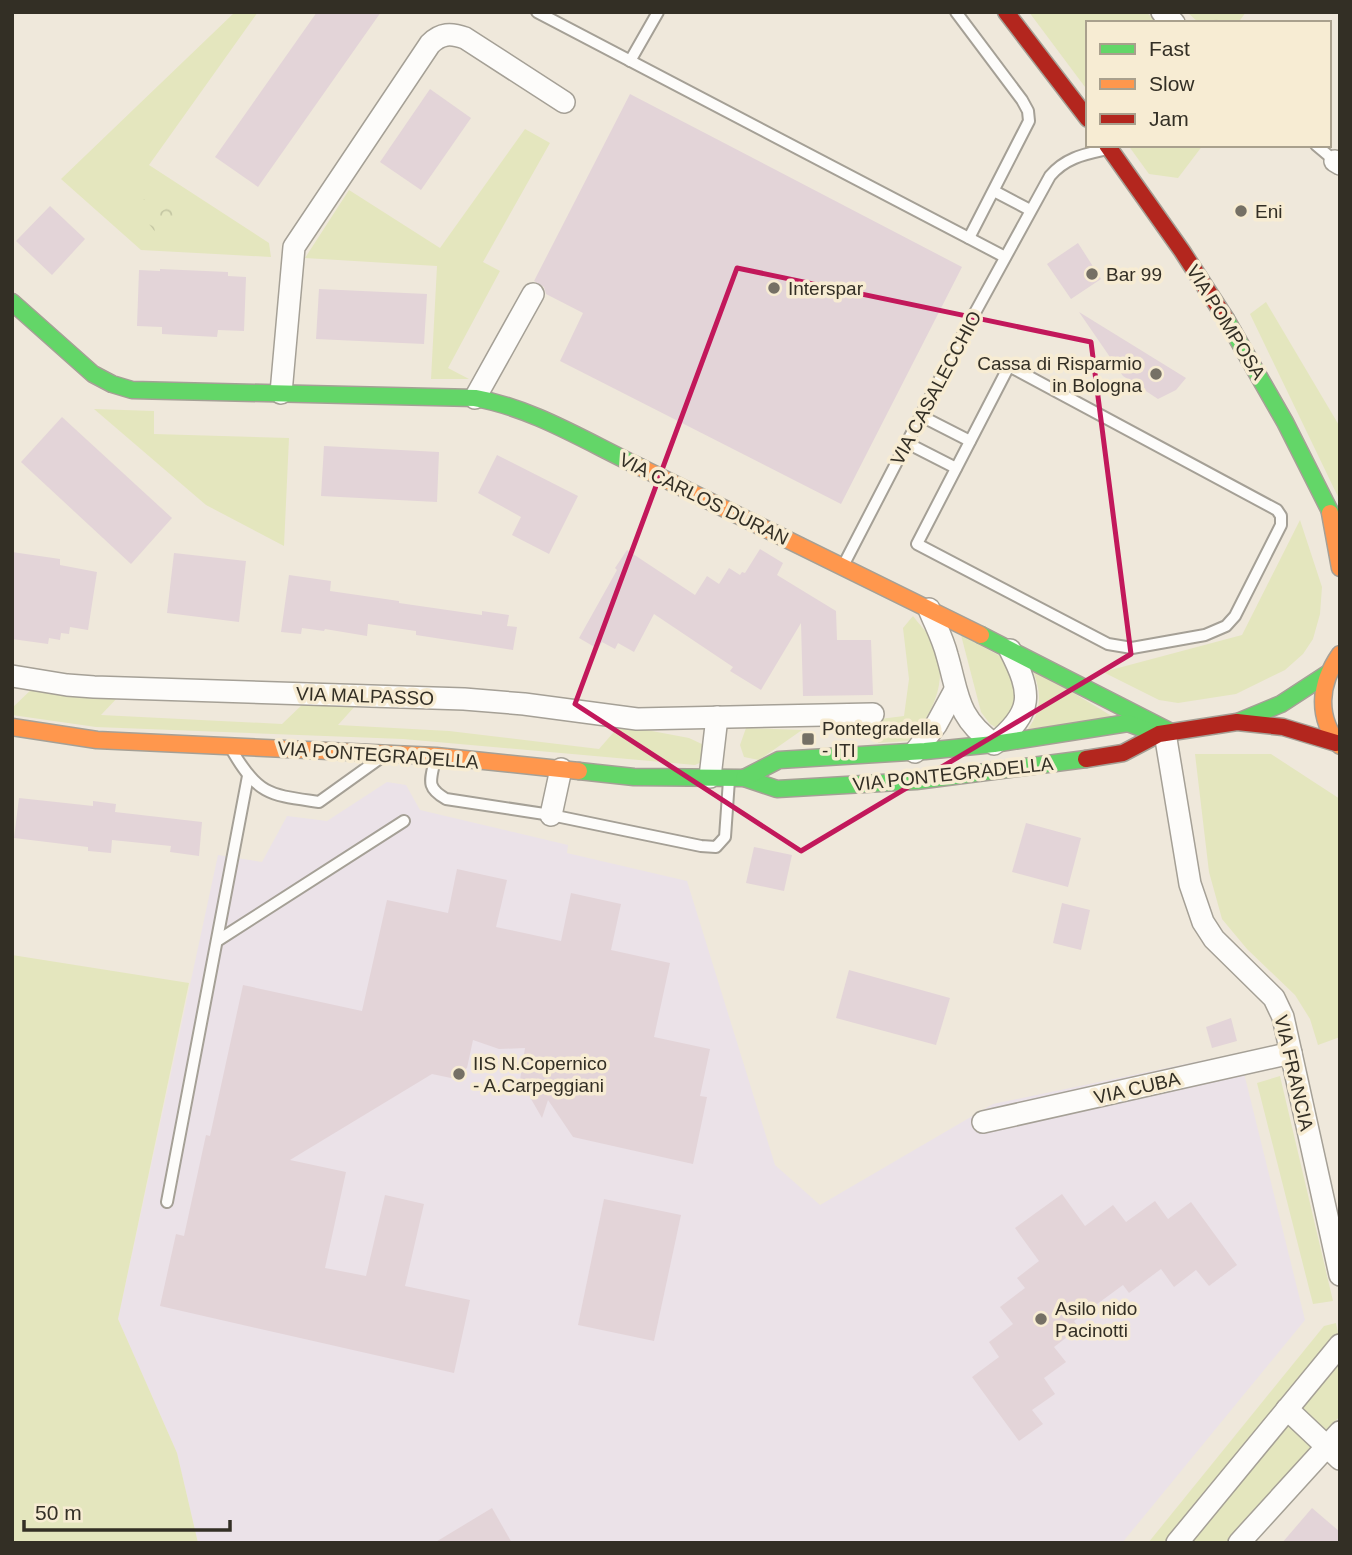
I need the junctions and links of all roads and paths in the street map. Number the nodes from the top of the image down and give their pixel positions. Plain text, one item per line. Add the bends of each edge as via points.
1 (537, 12) edge
2 (657, 12) edge
3 (956, 12) edge
4 (1006, 12) edge
5 (630, 61) junction
6 (564, 102) dead end
7 (1086, 116) edge
8 (1108, 147) edge
9 (1318, 147) edge
10 (1337, 163) edge
11 (994, 191) junction
12 (1030, 210) junction
13 (969, 238) junction
14 (1005, 257) junction
15 (534, 294) dead end
16 (12, 302) edge
17 (281, 393) junction
18 (475, 398) junction
19 (921, 416) junction
20 (970, 441) junction
21 (907, 443) junction
22 (956, 468) junction
23 (1329, 509) junction
24 (1340, 531) edge
25 (843, 566) junction
26 (1340, 568) edge
27 (929, 609) junction
28 (1010, 650) junction
29 (1340, 654) edge
30 (1327, 674) junction
31 (12, 676) edge
32 (956, 690) junction
33 (873, 714) dead end
34 (717, 717) junction
35 (1237, 722) junction
36 (12, 727) edge
37 (1165, 733) junction
38 (994, 744) junction
39 (1338, 744) edge
40 (230, 746) junction
41 (915, 752) junction
42 (386, 754) junction
43 (436, 756) junction
44 (561, 769) junction
45 (995, 772) junction
46 (248, 776) junction
47 (728, 777) junction
48 (551, 815) junction
49 (404, 821) dead end
50 (217, 941) junction
51 (1291, 1053) junction
52 (983, 1122) dead end
53 (167, 1202) dead end
54 (1340, 1275) edge
55 (1340, 1345) edge
56 (1287, 1409) junction
57 (1335, 1446) edge
58 (1177, 1543) edge
59 (1239, 1543) edge

1 - 5 lane
2 - 5 lane
3 - 11 lane via 1028,111 1024,133
4 - 7 street
5 - 13 lane
6 - 17 street via 465,38 444,35 429,44 294,247
8 - 12 lane via 1056,168
8 - 23 street, VIA POMPOSA via 1225,317 1286,422
9 - 10 lane
11 - 12 lane
11 - 13 lane
12 - 14 lane, VIA CASALECCHIO
13 - 14 lane
14 - 19 lane, VIA CASALECCHIO
15 - 18 street
16 - 17 street, VIA CARLOS DURAN via 93,374 112,384 132,390
17 - 18 street, VIA CARLOS DURAN
18 - 25 street, VIA CARLOS DURAN via 547,422
19 - 20 lane
19 - 21 lane, VIA CASALECCHIO
20 - 22 lane
20 - 22 lane via 1009,366 1277,510 1281,524 1226,626 1205,635 1121,648 917,544
21 - 22 lane
21 - 25 lane, VIA CASALECCHIO
23 - 24 street, VIA POMPOSA
23 - 26 street, VIA POMPOSA
25 - 27 street, VIA CARLOS DURAN
27 - 28 street, VIA CARLOS DURAN
27 - 32 street
28 - 37 street, VIA CARLOS DURAN
28 - 38 street via 1027,692 1019,721
29 - 30 street
30 - 35 street, VIA PONTEGRADELLA via 1281,704
30 - 39 street via 1322,712
31 - 34 street, VIA MALPASSO via 94,687 464,699 637,719
32 - 38 street via 968,721
32 - 41 street
33 - 34 street, VIA MALPASSO
34 - 47 street
35 - 37 street, VIA PONTEGRADELLA
35 - 39 street, VIA PONTEGRADELLA via 1283,727
36 - 40 street, VIA PONTEGRADELLA via 97,740
37 - 38 street, VIA PONTEGRADELLA via 1128,723
37 - 45 street, VIA PONTEGRADELLA via 1123,753
37 - 51 street, VIA FRANCIA via 1198,911 1214,939 1273,998 1283,1017
38 - 41 street, VIA PONTEGRADELLA
38 - 45 street
40 - 42 street, VIA PONTEGRADELLA
40 - 46 lane
41 - 47 street, VIA PONTEGRADELLA via 779,760
42 - 43 street, VIA PONTEGRADELLA
42 - 46 lane via 319,802 284,797 263,789
43 - 44 street, VIA PONTEGRADELLA
43 - 48 lane via 430,783 434,792 446,799
44 - 47 street, VIA PONTEGRADELLA via 634,777
44 - 48 street
45 - 47 street, VIA PONTEGRADELLA via 777,789
46 - 50 lane
47 - 48 lane via 725,837 716,847
49 - 50 lane
50 - 53 lane
51 - 52 street, VIA CUBA
51 - 54 street, VIA FRANCIA
55 - 56 street
56 - 57 street
56 - 58 street
57 - 59 street

